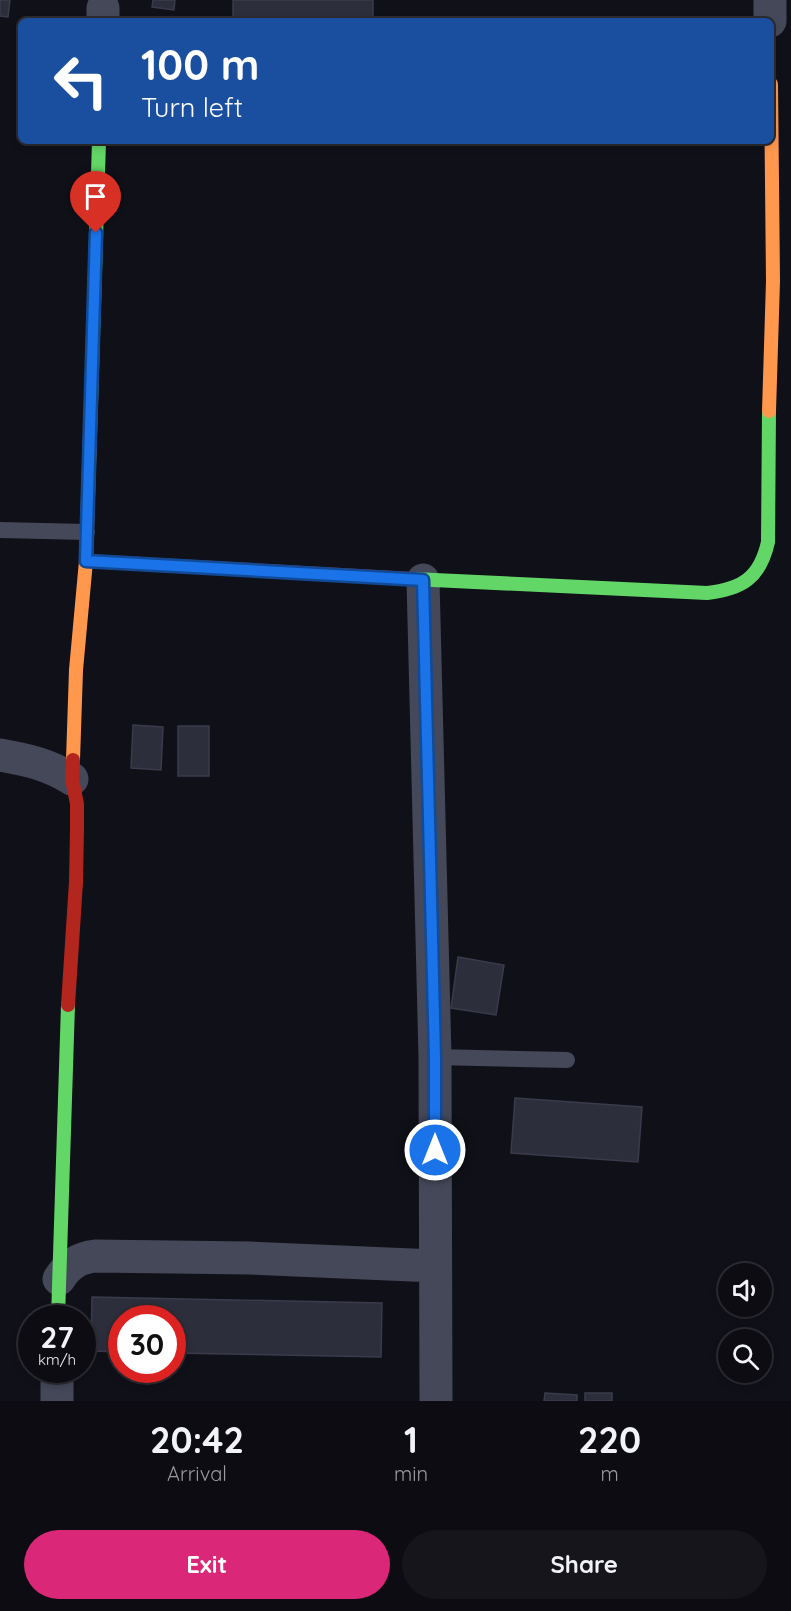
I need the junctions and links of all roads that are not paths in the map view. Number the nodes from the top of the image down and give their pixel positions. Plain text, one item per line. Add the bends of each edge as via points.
1 (770, 0) edge
2 (770, 18) edge
3 (774, 138) edge
4 (99, 144) edge
5 (782, 281) edge
6 (0, 531) edge
7 (87, 532) junction
8 (86, 561) junction
9 (423, 580) junction
10 (0, 755) edge
11 (72, 779) junction
12 (435, 1057) junction
13 (567, 1060) dead end
14 (435, 1266) junction
15 (59, 1278) junction
16 (58, 1305) edge
17 (57, 1383) edge
18 (57, 1401) edge
19 (436, 1401) edge

1 - 2 street
3 - 5 street
4 - 7 street
5 - 9 street via 768,465 768,542 757,572 741,585 706,593
6 - 7 lane
7 - 8 street
8 - 9 street
8 - 11 street
9 - 12 street
10 - 11 street via 55,768
11 - 15 street via 77,829 76,882
12 - 13 lane
12 - 14 street
14 - 15 street via 95,1256 73,1262
14 - 19 street
15 - 16 street
17 - 18 street

